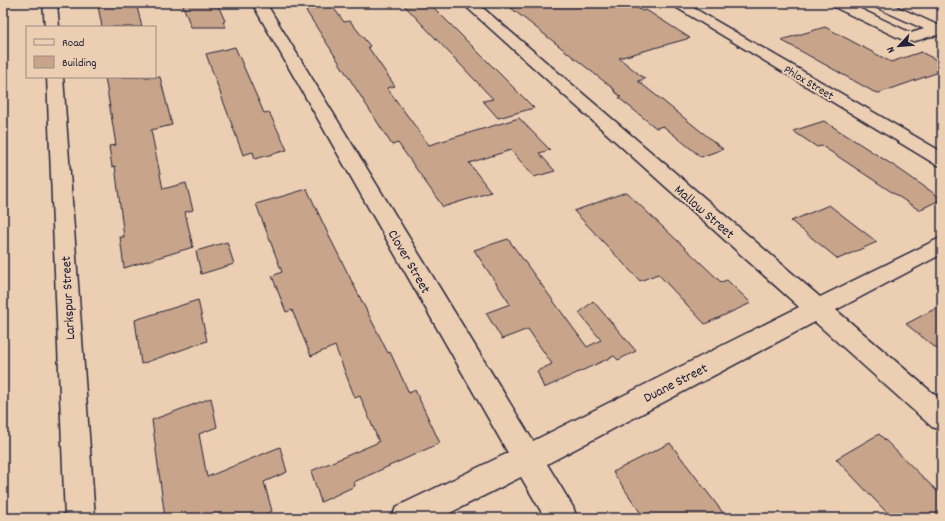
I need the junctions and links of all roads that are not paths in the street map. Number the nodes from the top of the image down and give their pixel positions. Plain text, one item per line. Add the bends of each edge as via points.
1 (50, 3) edge
2 (259, 3) edge
3 (469, 3) edge
4 (676, 3) edge
5 (837, 3) edge
6 (878, 3) edge
7 (908, 8) edge
8 (936, 15) dead end
9 (52, 26) edge
10 (939, 31) edge
11 (54, 78) edge
12 (942, 160) edge
13 (942, 245) edge
14 (817, 308) junction
15 (942, 418) edge
16 (527, 459) junction
17 (80, 518) edge
18 (407, 518) edge
19 (562, 518) edge

1 - 9 street
2 - 16 street, Clover Street
3 - 14 street, Mallow Street
4 - 12 street, Phlox Street
5 - 10 street via 910,38
6 - 7 street
7 - 8 street
7 - 10 street
11 - 17 street, Larkspur Street
13 - 14 street, Duane Street
14 - 15 street, Mallow Street
14 - 16 street, Duane Street
16 - 18 street, Duane Street
16 - 19 street, Clover Street

